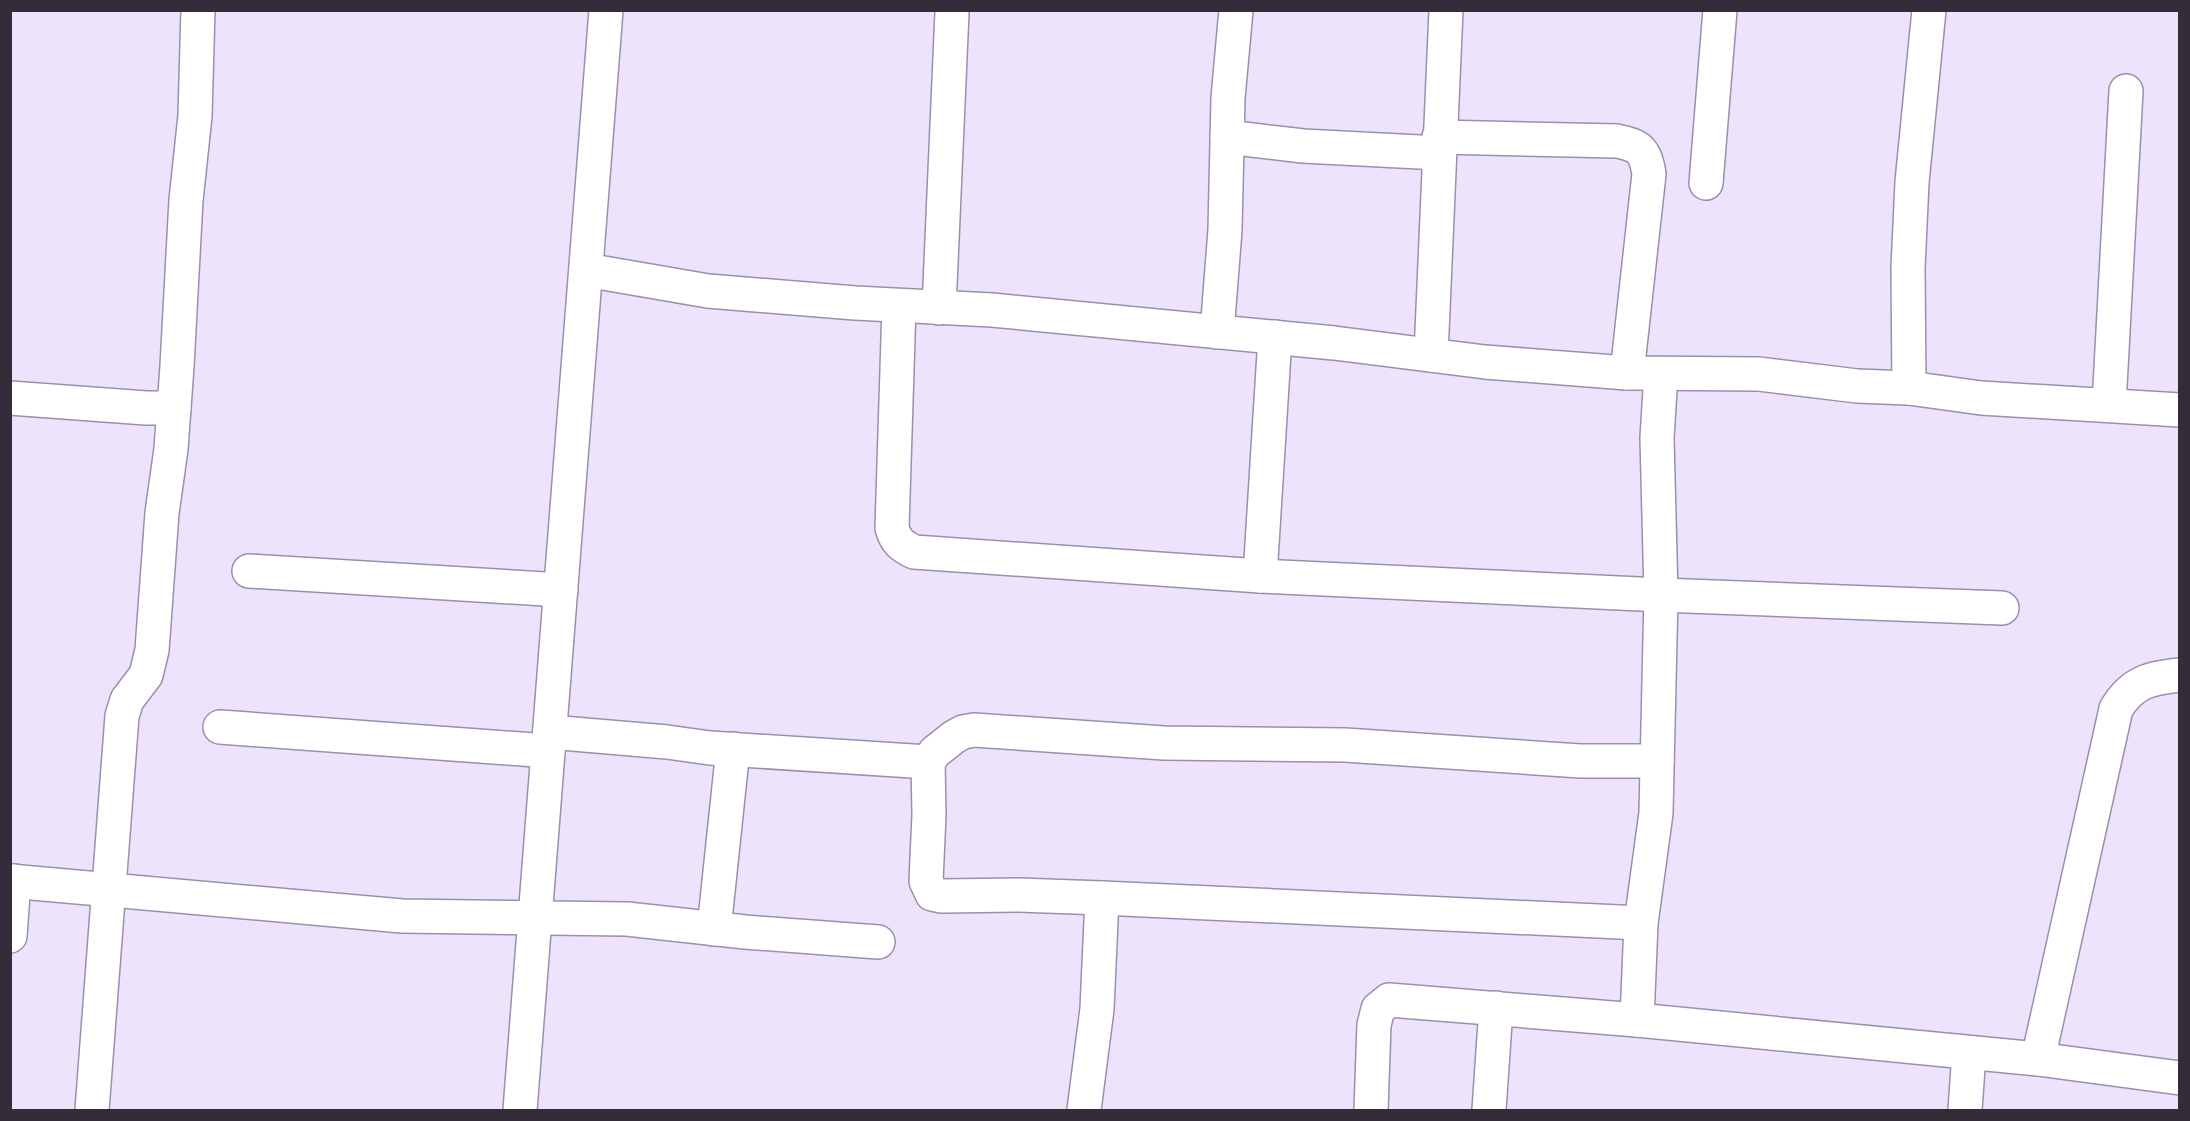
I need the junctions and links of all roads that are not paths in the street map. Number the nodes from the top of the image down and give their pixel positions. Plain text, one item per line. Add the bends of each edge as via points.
1 (198, 10) edge
2 (606, 10) edge
3 (1236, 10) edge
4 (1446, 10) edge
5 (1720, 10) edge
6 (1929, 10) edge
7 (952, 12) dead end
8 (2126, 91) dead end
9 (1227, 137) junction
10 (1439, 145) junction
11 (1706, 183) dead end
12 (585, 270) junction
13 (899, 306) junction
14 (939, 308) junction
15 (1217, 332) junction
16 (1275, 337) junction
17 (1431, 355) junction
18 (1627, 373) junction
19 (1661, 374) junction
20 (1909, 388) junction
21 (10, 398) edge
22 (2109, 405) junction
23 (174, 408) junction
24 (2180, 410) edge
25 (249, 571) dead end
26 (1260, 576) junction
27 (561, 590) junction
28 (1661, 595) junction
29 (2002, 608) dead end
30 (2180, 675) edge
31 (220, 727) dead end
32 (549, 742) junction
33 (733, 749) junction
34 (1657, 761) junction
35 (928, 762) junction
36 (12, 881) edge
37 (109, 891) junction
38 (1102, 898) junction
39 (535, 917) junction
40 (1641, 923) junction
41 (714, 929) junction
42 (10, 936) edge
43 (878, 942) dead end
44 (1496, 1008) junction
45 (1637, 1020) junction
46 (1969, 1053) junction
47 (2038, 1059) junction
48 (2180, 1078) edge
49 (92, 1110) edge
50 (520, 1110) edge
51 (1084, 1110) edge
52 (1371, 1110) edge
53 (1490, 1110) edge
54 (1965, 1110) edge

1 - 23 street via 195,116
2 - 12 street
3 - 9 street
4 - 10 street
5 - 11 street
6 - 20 street via 1912,183
7 - 14 street
8 - 22 street
9 - 10 street via 1303,146
9 - 15 street
10 - 17 street
10 - 18 street via 1617,141 1642,151 1649,174
12 - 13 street via 708,291
12 - 27 street
13 - 14 street
13 - 26 street via 892,528 901,545 914,552 932,554
14 - 15 street
15 - 16 street
16 - 17 street
16 - 26 street
17 - 18 street
18 - 19 street
19 - 20 street via 1759,374
19 - 28 street via 1657,438
20 - 22 street via 1981,398
21 - 23 street
22 - 24 street
23 - 37 street via 151,657 146,675 127,700 122,716
25 - 27 street
26 - 28 street
27 - 32 street
28 - 29 street
28 - 34 street
30 - 47 street via 2136,686 2116,709
31 - 32 street
32 - 33 street
32 - 39 street
33 - 35 street
33 - 41 street
34 - 35 street via 1580,761 1345,745 1164,743 974,730 954,737
34 - 40 street via 1656,813
35 - 38 street via 926,881 932,894
36 - 37 street
36 - 42 street
37 - 39 street via 402,916
37 - 49 street
38 - 40 street
38 - 51 street via 1097,1009
39 - 41 street via 627,919
39 - 50 street
40 - 45 street
41 - 43 street
44 - 45 street
44 - 52 street via 1389,1000 1378,1009 1374,1025
44 - 53 street
45 - 46 street
46 - 47 street
46 - 54 street
47 - 48 street

